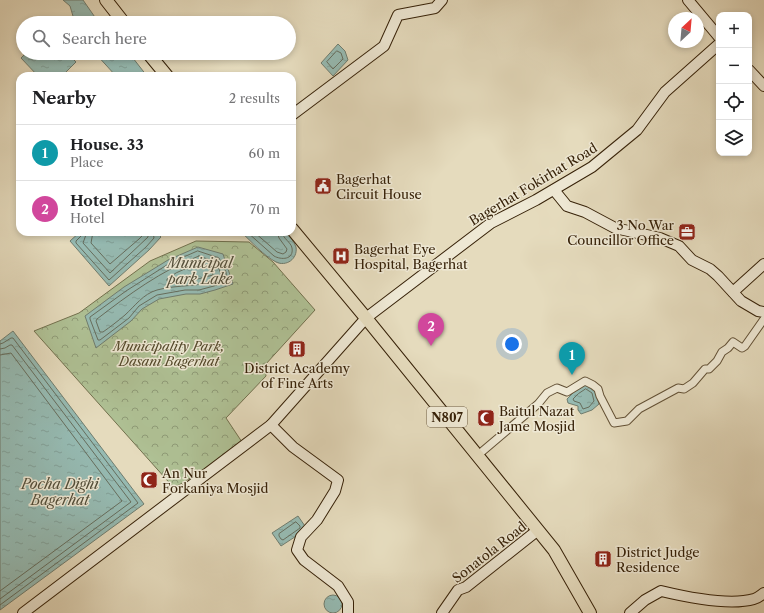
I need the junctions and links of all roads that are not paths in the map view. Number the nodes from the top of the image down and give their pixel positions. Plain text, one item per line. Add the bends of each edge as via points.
1 (106, 0) edge
2 (442, 0) edge
3 (688, 0) edge
4 (119, 16) edge
5 (716, 33) edge
6 (716, 47) edge
7 (154, 60) edge
8 (164, 72) edge
9 (752, 73) edge
10 (764, 86) edge
11 (296, 112) edge
12 (554, 190) junction
13 (296, 234) edge
14 (764, 264) edge
15 (733, 292) junction
16 (764, 312) edge
17 (366, 318) junction
18 (764, 319) edge
19 (271, 425) junction
20 (478, 456) junction
21 (538, 530) junction
22 (764, 593) edge
23 (23, 613) edge
24 (348, 613) edge
25 (442, 613) edge
26 (590, 613) edge
27 (630, 613) edge

1 - 4 highway
2 - 11 street via 435,8 398,15 384,46
3 - 5 street
6 - 12 street, Bagerhat Fokirhat Road via 665,92 637,130 592,167
7 - 8 highway
9 - 10 street
12 - 15 street via 567,206 586,212 615,228 660,238 680,246 692,260 714,272
12 - 17 street, Bagerhat Fokirhat Road via 491,223
13 - 17 highway, N807
14 - 15 street
15 - 16 street via 741,301
17 - 19 street, Bagerhat Fokirhat Road
17 - 20 highway, N807
18 - 20 street via 745,346 742,348 733,342 709,369 705,369 684,389 678,388 639,410 627,421 614,423 598,389 585,381 567,392 557,388 547,393 538,404
19 - 23 street, Bagerhat Fokirhat Road
19 - 24 street via 293,447 338,480 335,491 317,520 301,537 297,550 304,560 338,586 348,602
20 - 21 highway, N807
21 - 25 street, Sonatola Road via 466,587 458,590
21 - 26 highway, N807 via 554,550
22 - 27 street via 756,599 744,601 718,600 661,591

